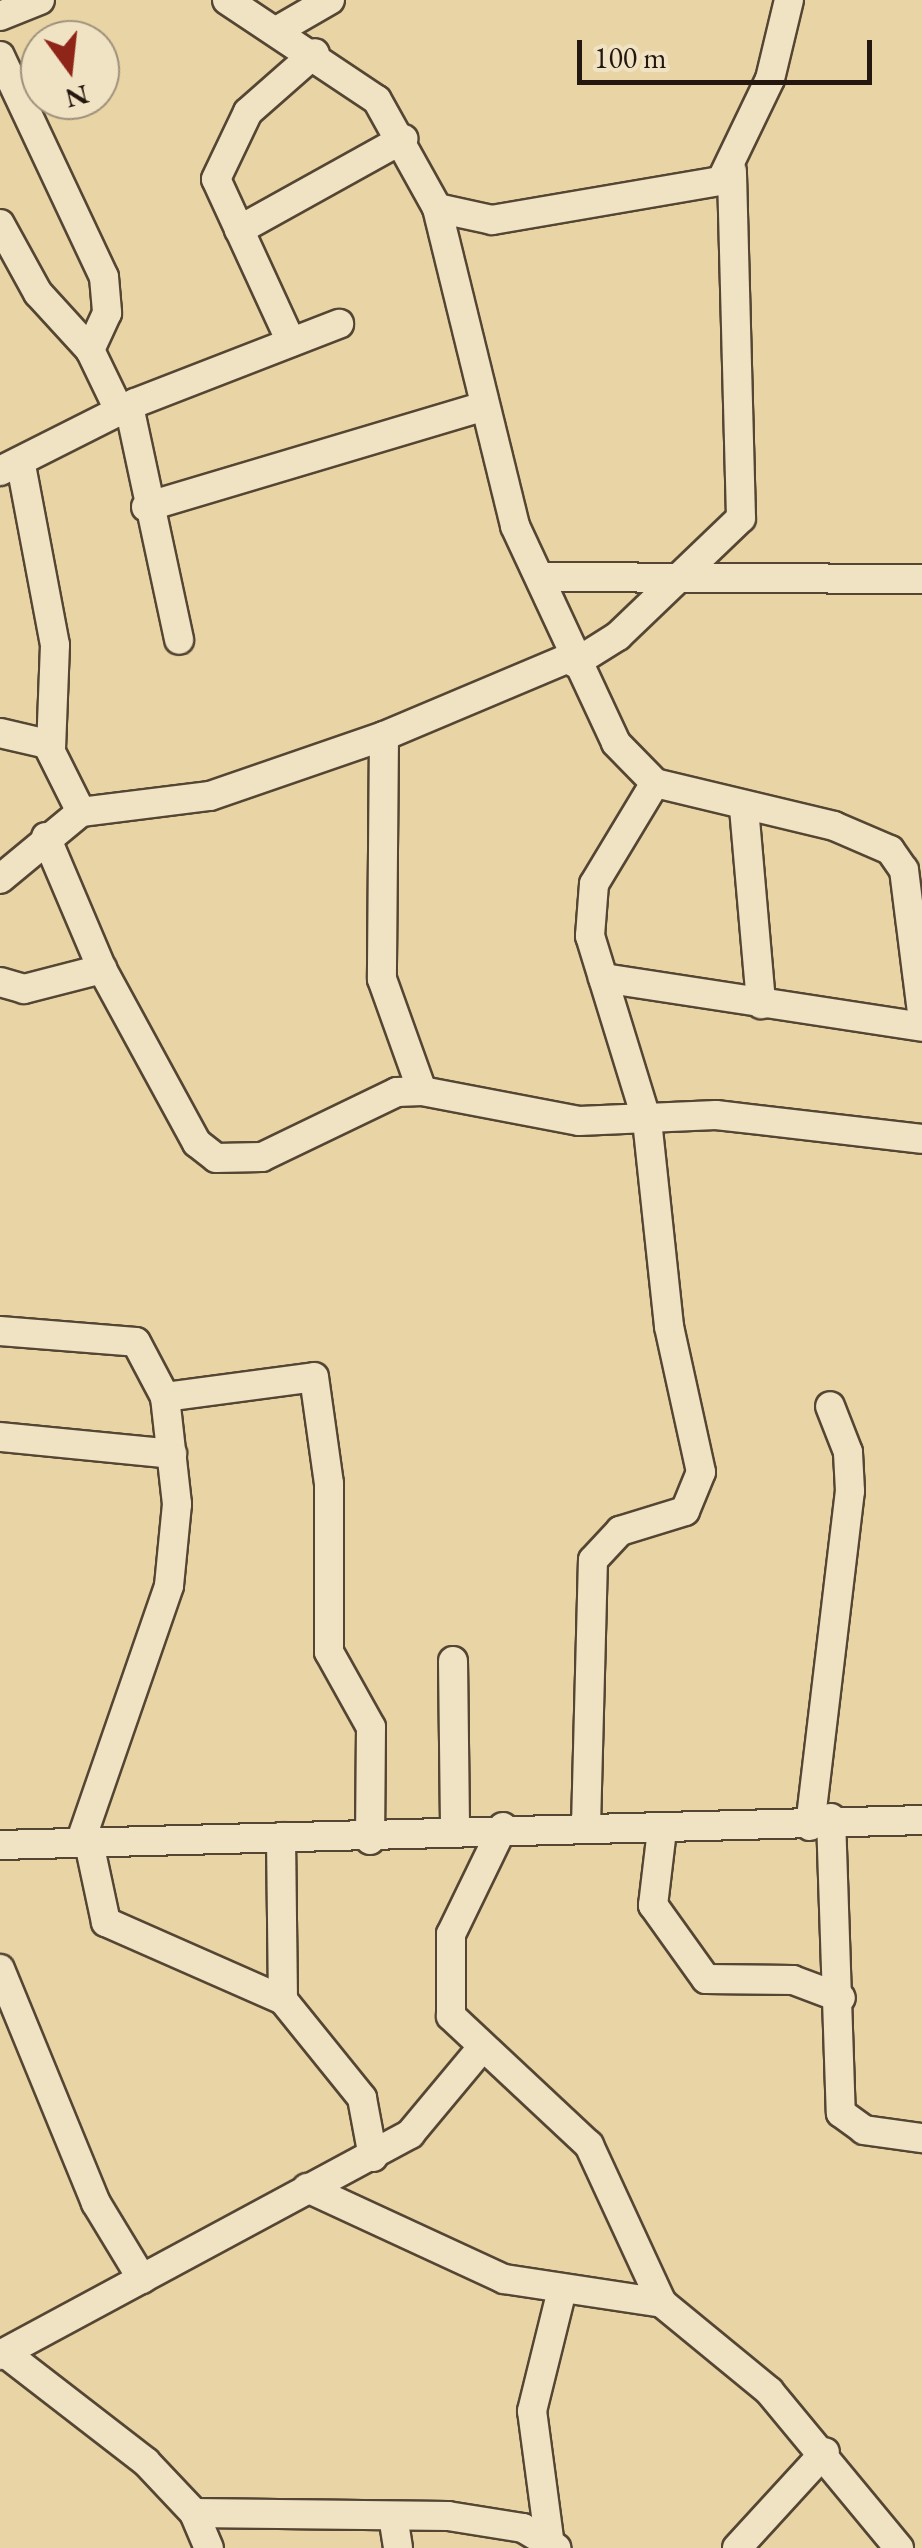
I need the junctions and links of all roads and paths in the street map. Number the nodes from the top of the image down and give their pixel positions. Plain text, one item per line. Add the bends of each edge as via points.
1 (40, 0) edge
2 (227, 0) edge
3 (330, 0) edge
4 (789, 0) edge
5 (0, 16) edge
6 (278, 30) junction
7 (315, 54) junction
8 (0, 56) edge
9 (403, 139) junction
10 (732, 171) junction
11 (438, 208) junction
12 (0, 224) edge
13 (239, 230) junction
14 (339, 324) dead end
15 (291, 342) junction
16 (90, 350) junction
17 (480, 407) junction
18 (124, 408) junction
19 (10, 468) edge
20 (146, 507) junction
21 (684, 576) junction
22 (541, 578) junction
23 (922, 579) edge
24 (179, 640) dead end
25 (574, 660) junction
26 (0, 732) edge
27 (384, 736) junction
28 (51, 749) junction
29 (655, 784) junction
30 (744, 808) junction
31 (80, 812) junction
32 (46, 836) junction
33 (913, 869) edge
34 (0, 879) edge
35 (102, 968) junction
36 (603, 978) junction
37 (0, 982) edge
38 (761, 1004) junction
39 (922, 1012) edge
40 (922, 1026) edge
41 (422, 1091) junction
42 (648, 1121) junction
43 (922, 1138) edge
44 (0, 1330) edge
45 (165, 1397) junction
46 (830, 1406) dead end
47 (0, 1437) edge
48 (172, 1454) junction
49 (452, 1661) dead end
50 (922, 1820) edge
51 (821, 1822) junction
52 (586, 1826) junction
53 (504, 1827) junction
54 (455, 1830) junction
55 (662, 1830) junction
56 (281, 1837) junction
57 (370, 1840) junction
58 (85, 1844) junction
59 (0, 1845) edge
60 (0, 1969) edge
61 (841, 1998) junction
62 (283, 2000) junction
63 (480, 2050) junction
64 (922, 2138) edge
65 (374, 2157) junction
66 (307, 2188) junction
67 (142, 2279) junction
68 (561, 2294) junction
69 (662, 2303) junction
70 (2, 2354) edge
71 (825, 2452) junction
72 (194, 2512) junction
73 (393, 2516) junction
74 (553, 2543) edge
75 (208, 2548) edge
76 (398, 2548) edge
77 (737, 2548) edge
78 (899, 2548) edge

1 - 5 street
2 - 6 street
3 - 6 street
4 - 10 street via 770,79 752,103
6 - 7 street
7 - 9 street via 377,100
7 - 13 street via 248,112 220,166
8 - 16 street via 104,277 107,313
9 - 11 street
9 - 13 street
10 - 11 street via 700,185 492,220
10 - 21 street via 748,493 725,542
11 - 17 street
12 - 16 street via 38,293
13 - 15 street
14 - 15 street
15 - 18 street
16 - 18 street
17 - 20 street
17 - 22 street via 515,526
18 - 19 street
18 - 20 street
19 - 28 street via 55,645
20 - 24 street
21 - 22 street
21 - 23 street
21 - 25 street
22 - 25 street
25 - 27 street
25 - 29 street via 616,744
26 - 28 street via 18,730
27 - 31 street via 210,796
27 - 41 street via 382,979
28 - 31 street
29 - 30 street
29 - 36 street via 594,884 590,936
30 - 33 street via 834,826 890,850
30 - 38 street
31 - 32 street
32 - 34 street
32 - 35 street
33 - 39 street
35 - 37 street via 24,989
35 - 41 street via 196,1143 216,1158 262,1157 397,1092
36 - 38 street
36 - 42 street
38 - 40 street
41 - 42 street via 579,1121
42 - 43 street via 716,1115
42 - 52 street via 668,1326 702,1472 685,1512 632,1524 593,1560
44 - 45 street via 136,1342
45 - 48 street
45 - 57 street via 314,1376 329,1484 329,1652 370,1727
46 - 51 street via 848,1452 850,1491
47 - 48 street
48 - 58 street via 169,1586
49 - 54 street
50 - 51 street
51 - 55 street
51 - 61 street
52 - 53 street
52 - 55 street
53 - 54 street
53 - 63 street via 446,1960 451,2016
54 - 57 street
55 - 61 street via 654,1905 706,1979 793,1980
56 - 57 street
56 - 58 street
56 - 62 street
58 - 59 street
58 - 62 street via 106,1922
60 - 67 street via 90,2188
61 - 64 street via 843,2117
62 - 65 street via 362,2098
63 - 65 street via 432,2117
63 - 69 street via 588,2145
65 - 66 street
66 - 67 street
66 - 68 street via 504,2279
67 - 70 street
68 - 69 street
68 - 74 street via 532,2411
69 - 71 street via 769,2391
70 - 72 street via 122,2442
71 - 77 street
71 - 78 street
72 - 73 street
72 - 75 street
73 - 74 street via 448,2516
73 - 76 street

